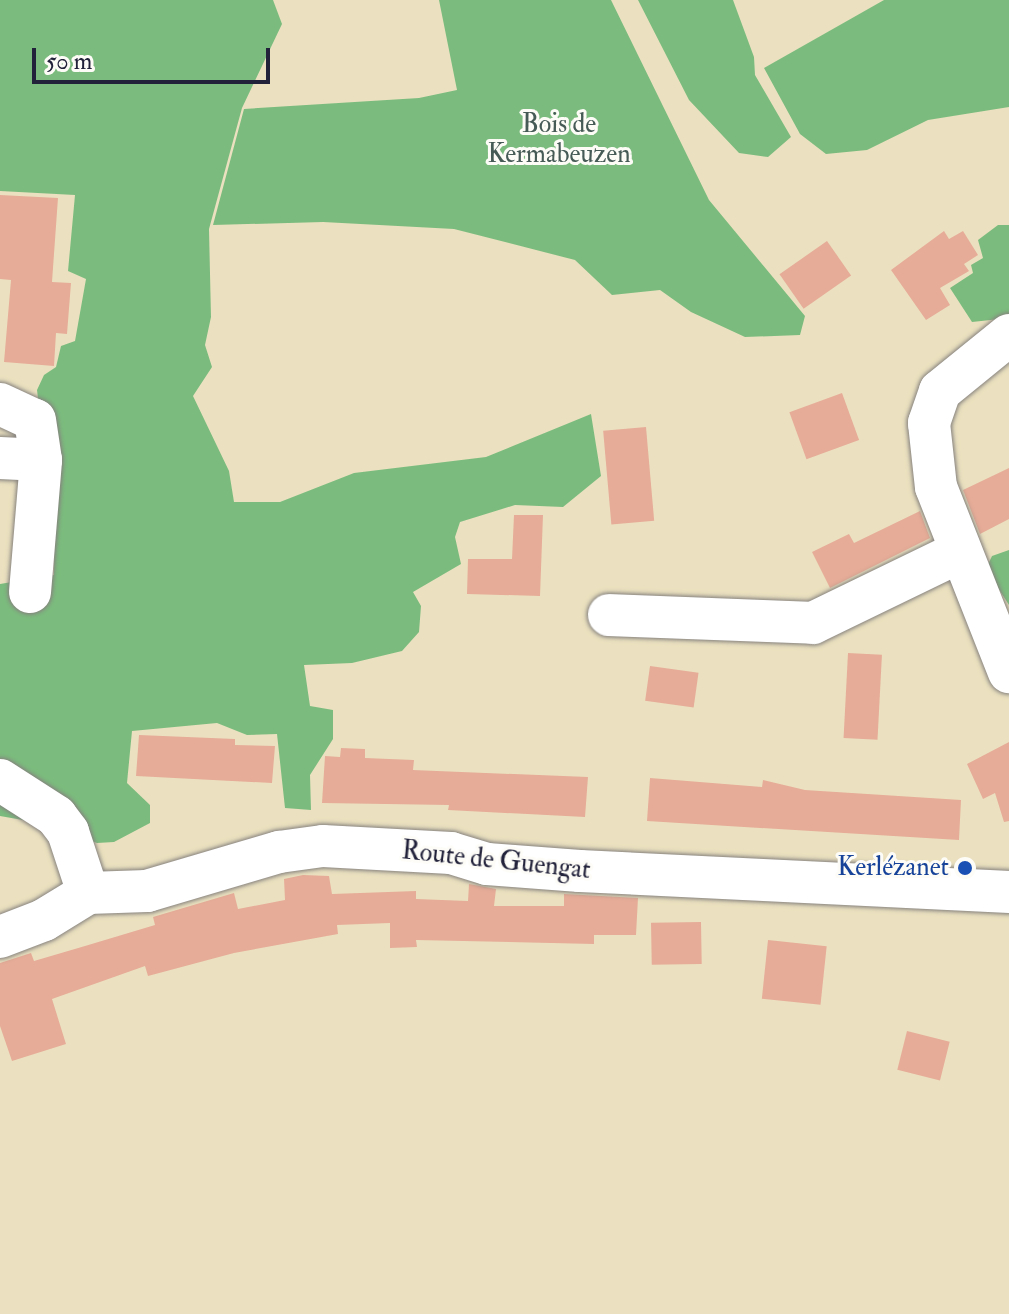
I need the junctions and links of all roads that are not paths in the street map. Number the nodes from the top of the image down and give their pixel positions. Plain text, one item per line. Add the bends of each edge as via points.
1 (1009, 335) edge
2 (0, 404) edge
3 (20, 459) edge
4 (959, 552) junction
5 (30, 592) dead end
6 (609, 615) dead end
7 (1009, 672) edge
8 (0, 780) edge
9 (1009, 892) edge
10 (88, 893) junction
11 (0, 937) edge

1 - 4 street via 932,403 936,487
2 - 3 street via 35,420
3 - 5 street
4 - 6 street via 813,623
4 - 7 street
8 - 10 street via 62,824 77,849
9 - 10 street, Route de Guengat via 580,871 487,864 451,853 323,846 279,852 147,891
10 - 11 street, Route de Guengat via 44,920

